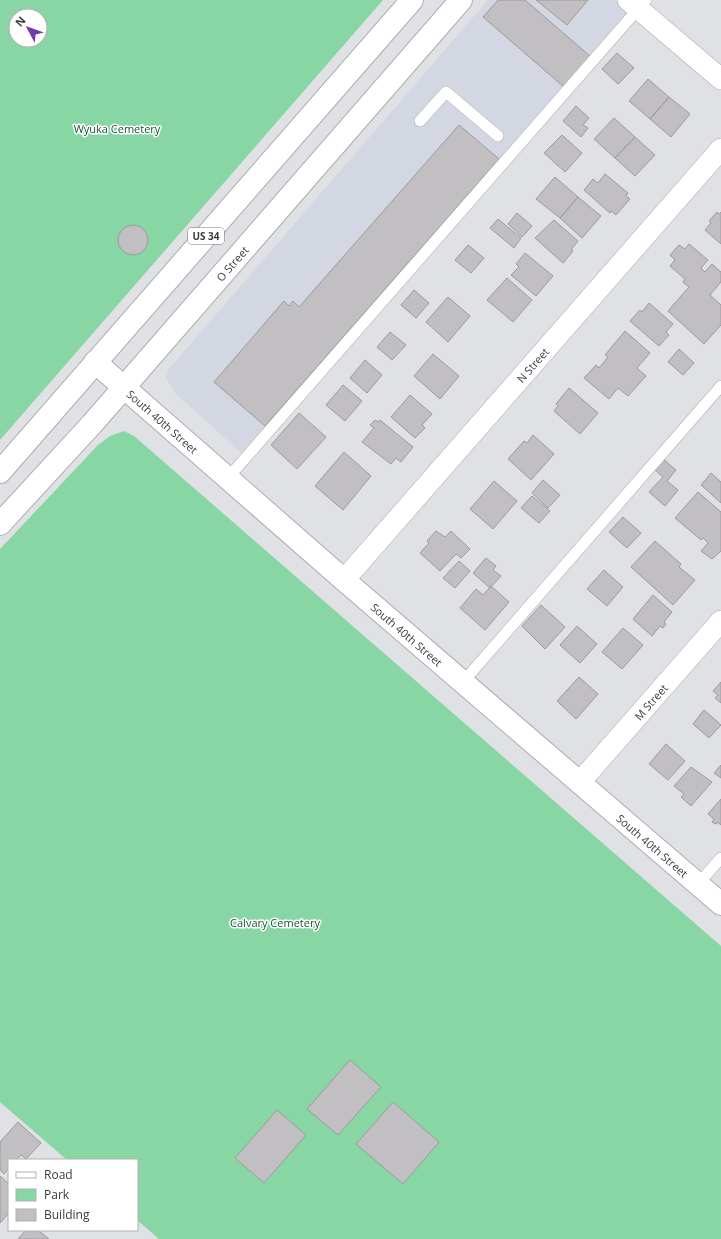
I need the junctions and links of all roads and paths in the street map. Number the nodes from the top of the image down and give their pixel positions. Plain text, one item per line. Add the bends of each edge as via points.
1 (412, 0) edge
2 (462, 0) edge
3 (637, 3) edge
4 (721, 79) edge
5 (420, 121) dead end
6 (498, 136) dead end
7 (721, 149) edge
8 (95, 362) junction
9 (721, 386) edge
10 (123, 387) junction
11 (0, 472) edge
12 (226, 479) junction
13 (0, 524) edge
14 (344, 580) junction
15 (721, 621) edge
16 (463, 682) junction
17 (580, 782) junction
18 (721, 858) edge
19 (698, 884) junction
20 (721, 904) edge

1 - 8 main road, US 34
2 - 10 main road, O Street
3 - 4 street
3 - 12 lane
5 - 6 lane via 446,92
7 - 14 street, N Street
8 - 10 main road, South 40th Street
8 - 11 main road, US 34
9 - 16 lane
10 - 12 main road, South 40th Street
10 - 13 main road, O Street
12 - 14 main road, South 40th Street
14 - 16 main road, South 40th Street
15 - 17 street, M Street
16 - 17 main road, South 40th Street
17 - 19 main road, South 40th Street
18 - 19 lane
19 - 20 main road, South 40th Street

